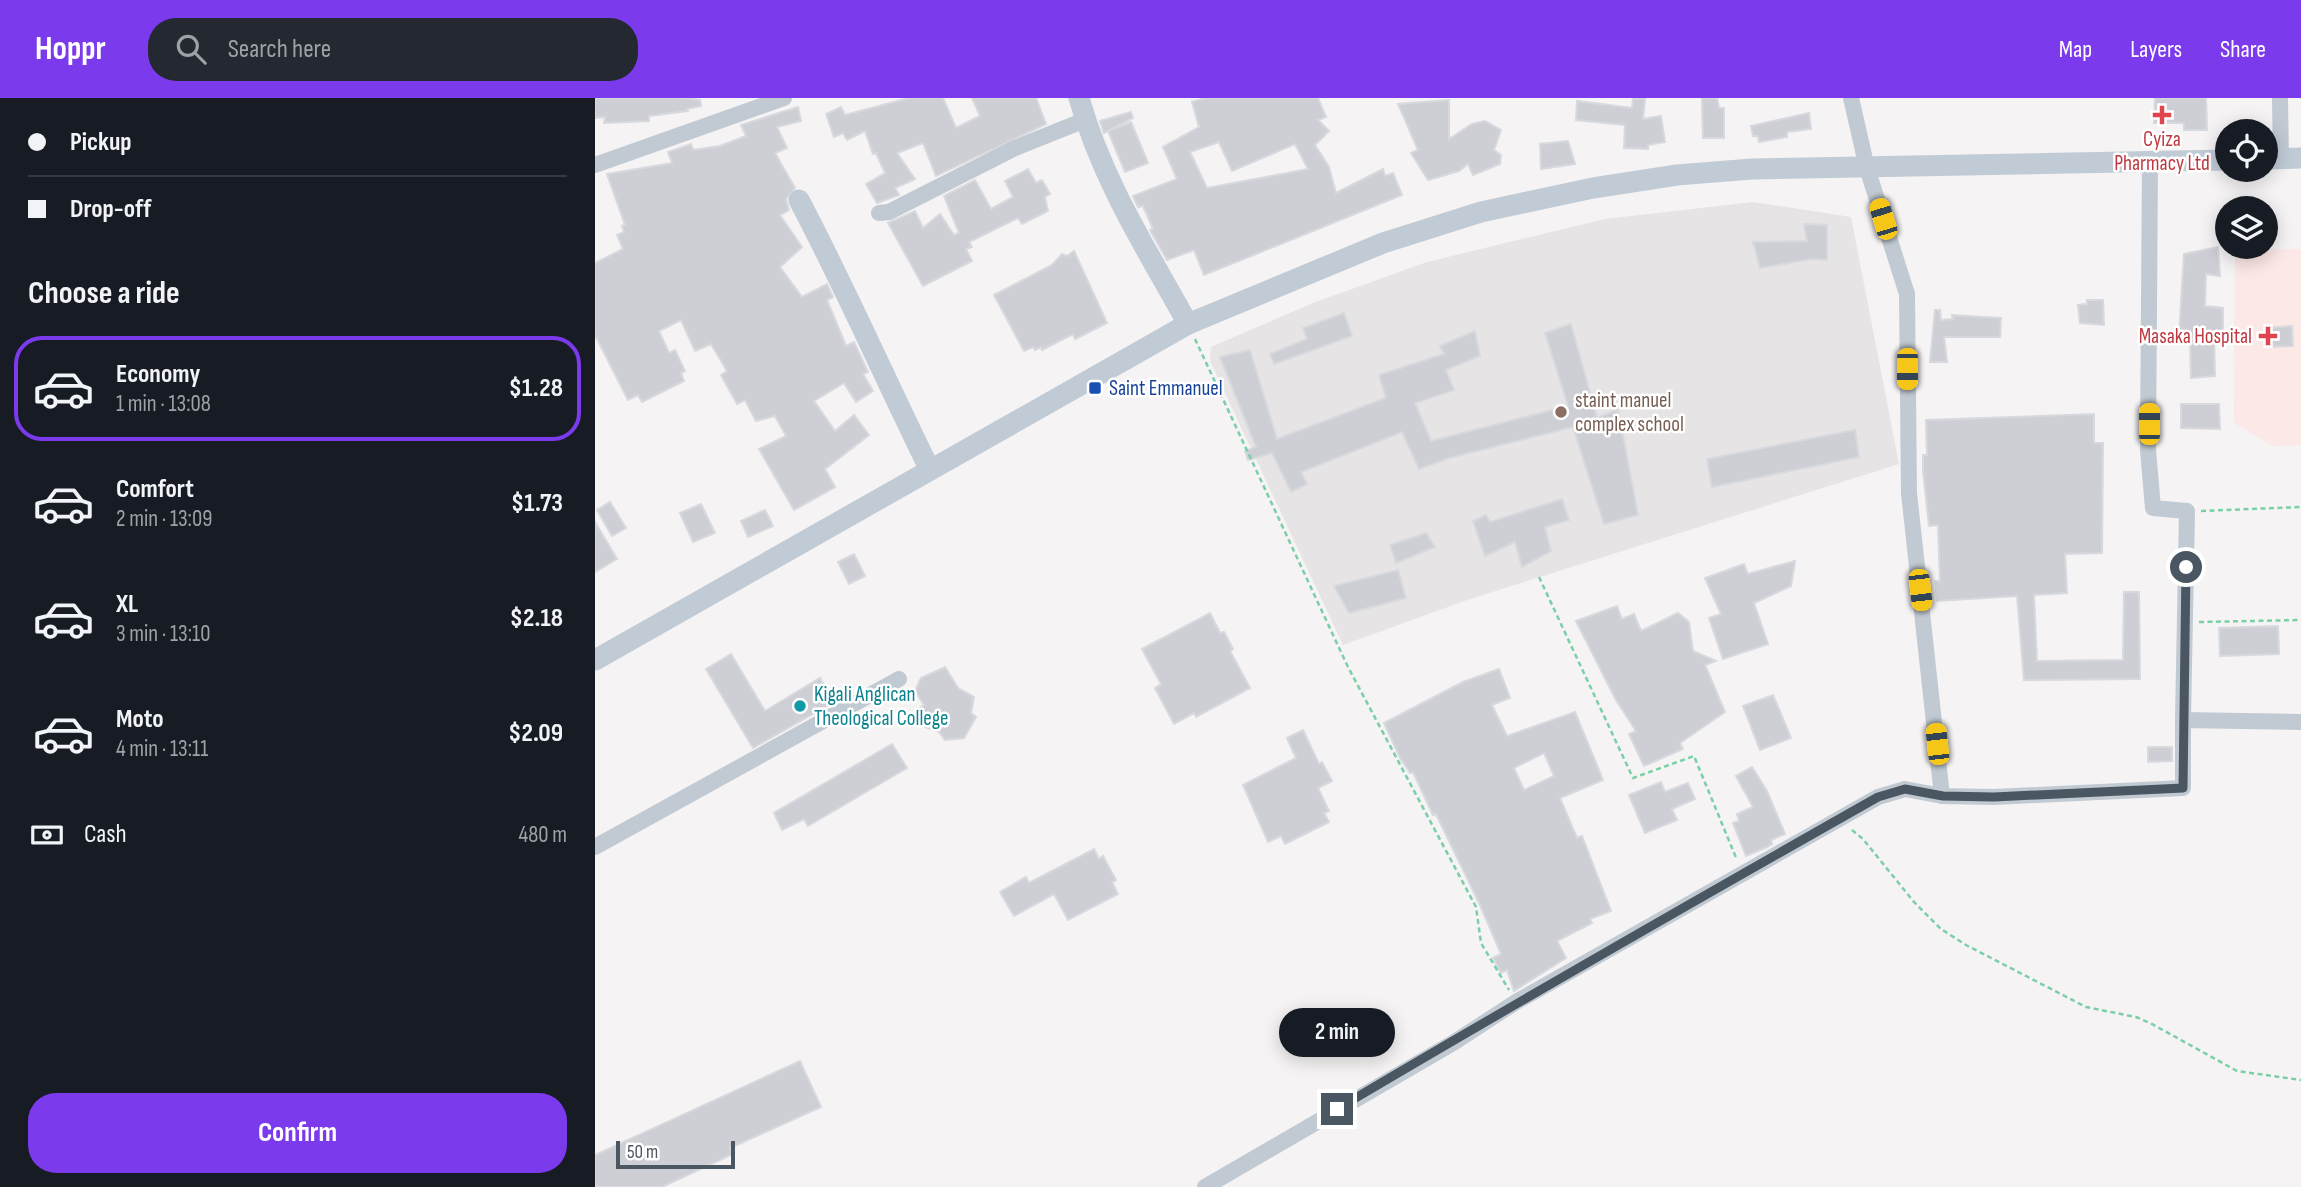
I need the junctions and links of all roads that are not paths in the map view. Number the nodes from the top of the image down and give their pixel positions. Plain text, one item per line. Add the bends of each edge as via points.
1 (784, 98) edge
2 (1079, 98) edge
3 (1851, 98) edge
4 (2280, 98) edge
5 (1085, 120) junction
6 (2283, 158) edge
7 (2215, 160) edge
8 (2150, 161) junction
9 (595, 165) edge
10 (1867, 168) junction
11 (799, 200) dead end
12 (879, 214) dead end
13 (1188, 324) junction
14 (930, 470) junction
15 (595, 660) edge
16 (899, 679) dead end
17 (2183, 720) junction
18 (2301, 722) edge
19 (1943, 796) junction
20 (595, 847) edge
21 (1205, 1187) edge

1 - 9 street
2 - 5 street
3 - 10 street
4 - 6 street
5 - 12 street via 1015,148
5 - 13 street via 1105,176
7 - 8 street
8 - 10 street
8 - 17 street via 2148,450 2153,508 2187,511
10 - 13 street via 1677,175 1481,212 1383,243
10 - 19 street via 1906,294 1909,493
11 - 14 street via 841,278 872,355
13 - 14 street
14 - 15 street
16 - 20 street
17 - 18 street
17 - 19 street via 2183,788
19 - 21 street via 1905,789 1878,797 1516,1002

